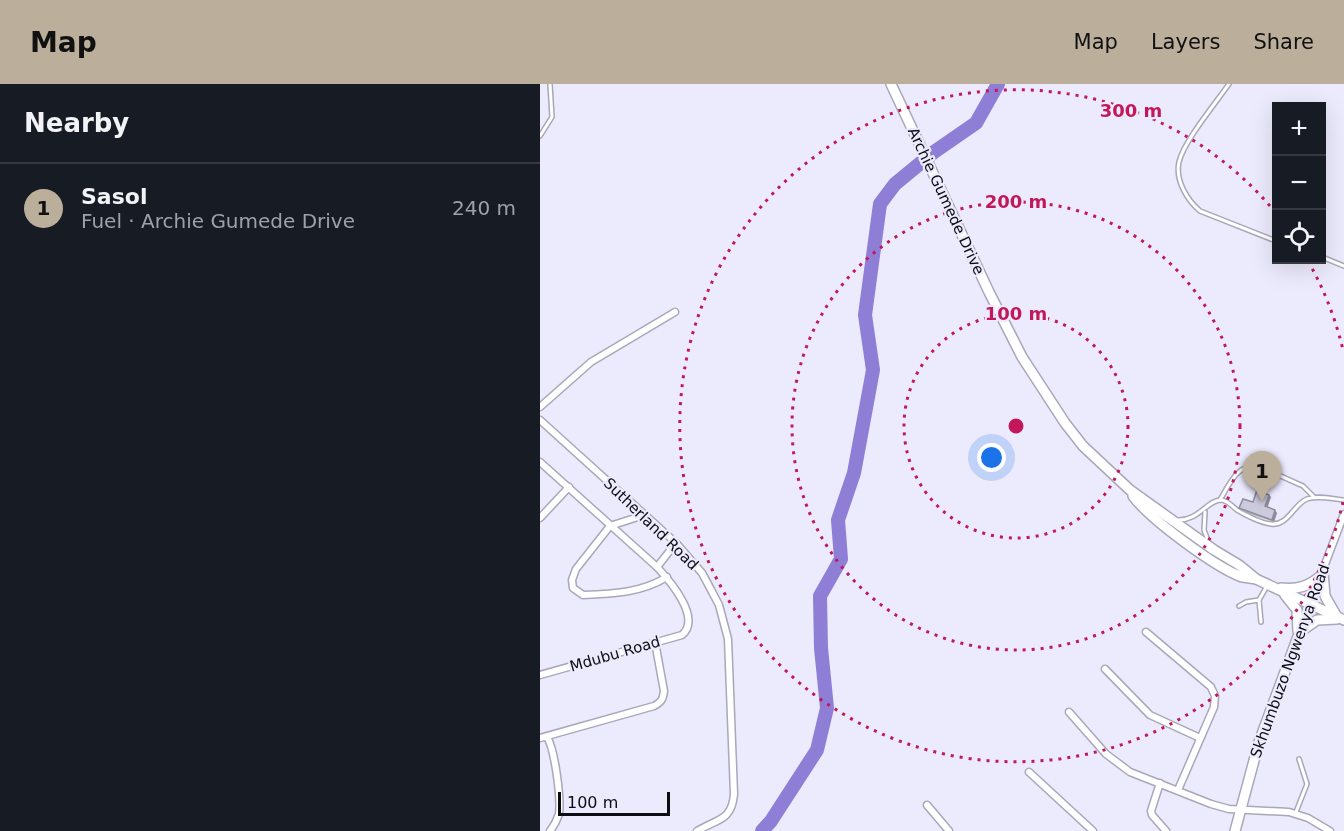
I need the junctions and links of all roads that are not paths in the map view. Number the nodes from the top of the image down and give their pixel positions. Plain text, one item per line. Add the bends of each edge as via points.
1 (550, 84) edge
2 (891, 84) edge
3 (1229, 84) edge
4 (540, 136) edge
5 (1272, 239) edge
6 (1326, 259) edge
7 (1344, 266) edge
8 (675, 312) dead end
9 (540, 407) edge
10 (540, 420) edge
11 (540, 462) edge
12 (569, 487) junction
13 (1130, 490) junction
14 (1314, 497) junction
15 (1220, 500) junction
16 (1344, 500) edge
17 (1205, 510) junction
18 (644, 514) junction
19 (1344, 514) edge
20 (540, 518) edge
21 (1170, 519) junction
22 (610, 526) junction
23 (676, 543) junction
24 (1214, 550) junction
25 (657, 567) junction
26 (1323, 574) junction
27 (667, 577) junction
28 (1256, 579) junction
29 (1276, 588) junction
30 (1259, 600) junction
31 (1310, 604) junction
32 (1239, 606) dead end
33 (1341, 619) edge
34 (1261, 622) dead end
35 (1146, 632) dead end
36 (1299, 634) junction
37 (655, 642) junction
38 (1105, 669) dead end
39 (540, 675) edge
40 (1069, 712) dead end
41 (543, 738) edge
42 (1200, 738) junction
43 (1299, 759) dead end
44 (1029, 772) dead end
45 (1160, 783) junction
46 (1178, 790) junction
47 (927, 805) dead end
48 (1241, 810) junction
49 (1295, 814) junction
50 (550, 831) edge
51 (697, 831) edge
52 (949, 831) edge
53 (1093, 831) edge
54 (1166, 831) edge
55 (1235, 831) edge
56 (1330, 831) edge

1 - 4 lane via 552,117
2 - 13 main road, Archie Gumede Drive via 1006,325 1044,392 1083,446
3 - 5 lane via 1189,142 1178,172 1190,203 1200,211
6 - 7 lane
8 - 9 street via 591,362
10 - 18 street, Sutherland Road
11 - 12 street
12 - 20 street
12 - 22 street
13 - 21 main road, Archie Gumede Drive
13 - 28 main road, Archie Gumede Drive via 1144,509 1198,550 1243,577
14 - 15 lane via 1304,500 1290,516 1276,524
14 - 15 lane via 1303,486 1251,465 1238,471
14 - 16 lane
15 - 17 lane
17 - 21 lane via 1184,520
17 - 24 lane via 1204,530
18 - 22 street
18 - 23 street, Sutherland Road
19 - 26 street, Skhumbuzo Ngwenya Road
21 - 24 main road, Archie Gumede Drive
22 - 25 street
22 - 27 street via 576,568 572,584 576,593 583,596 636,590
23 - 25 street
23 - 51 street, Sutherland Road via 702,573 719,605 728,639 734,794 729,813
24 - 28 main road, Archie Gumede Drive
25 - 27 street
26 - 29 main road via 1304,587
26 - 31 street, Skhumbuzo Ngwenya Road
26 - 33 main road via 1325,596
27 - 37 street, Mdubu Road via 684,605 687,628 682,635
28 - 29 main road, Archie Gumede Drive
29 - 30 lane
29 - 31 main road, Archie Gumede Drive
29 - 36 main road via 1297,610
30 - 32 lane
30 - 34 lane
31 - 33 main road, Archie Gumede Drive
31 - 36 main road, Skhumbuzo Ngwenya Road
33 - 36 main road via 1317,620
35 - 42 street via 1214,691 1216,701
36 - 48 main road, Skhumbuzo Ngwenya Road via 1259,742
37 - 39 street, Mdubu Road
37 - 41 street via 664,699
38 - 42 street via 1154,718
40 - 45 street via 1122,767
41 - 50 street via 550,743 555,762 559,810
42 - 46 street
43 - 49 lane via 1307,784
44 - 53 street
45 - 46 street
45 - 54 street via 1151,811
46 - 48 street via 1211,804
47 - 52 street
48 - 49 street
48 - 55 main road, Skhumbuzo Ngwenya Road
49 - 56 street

